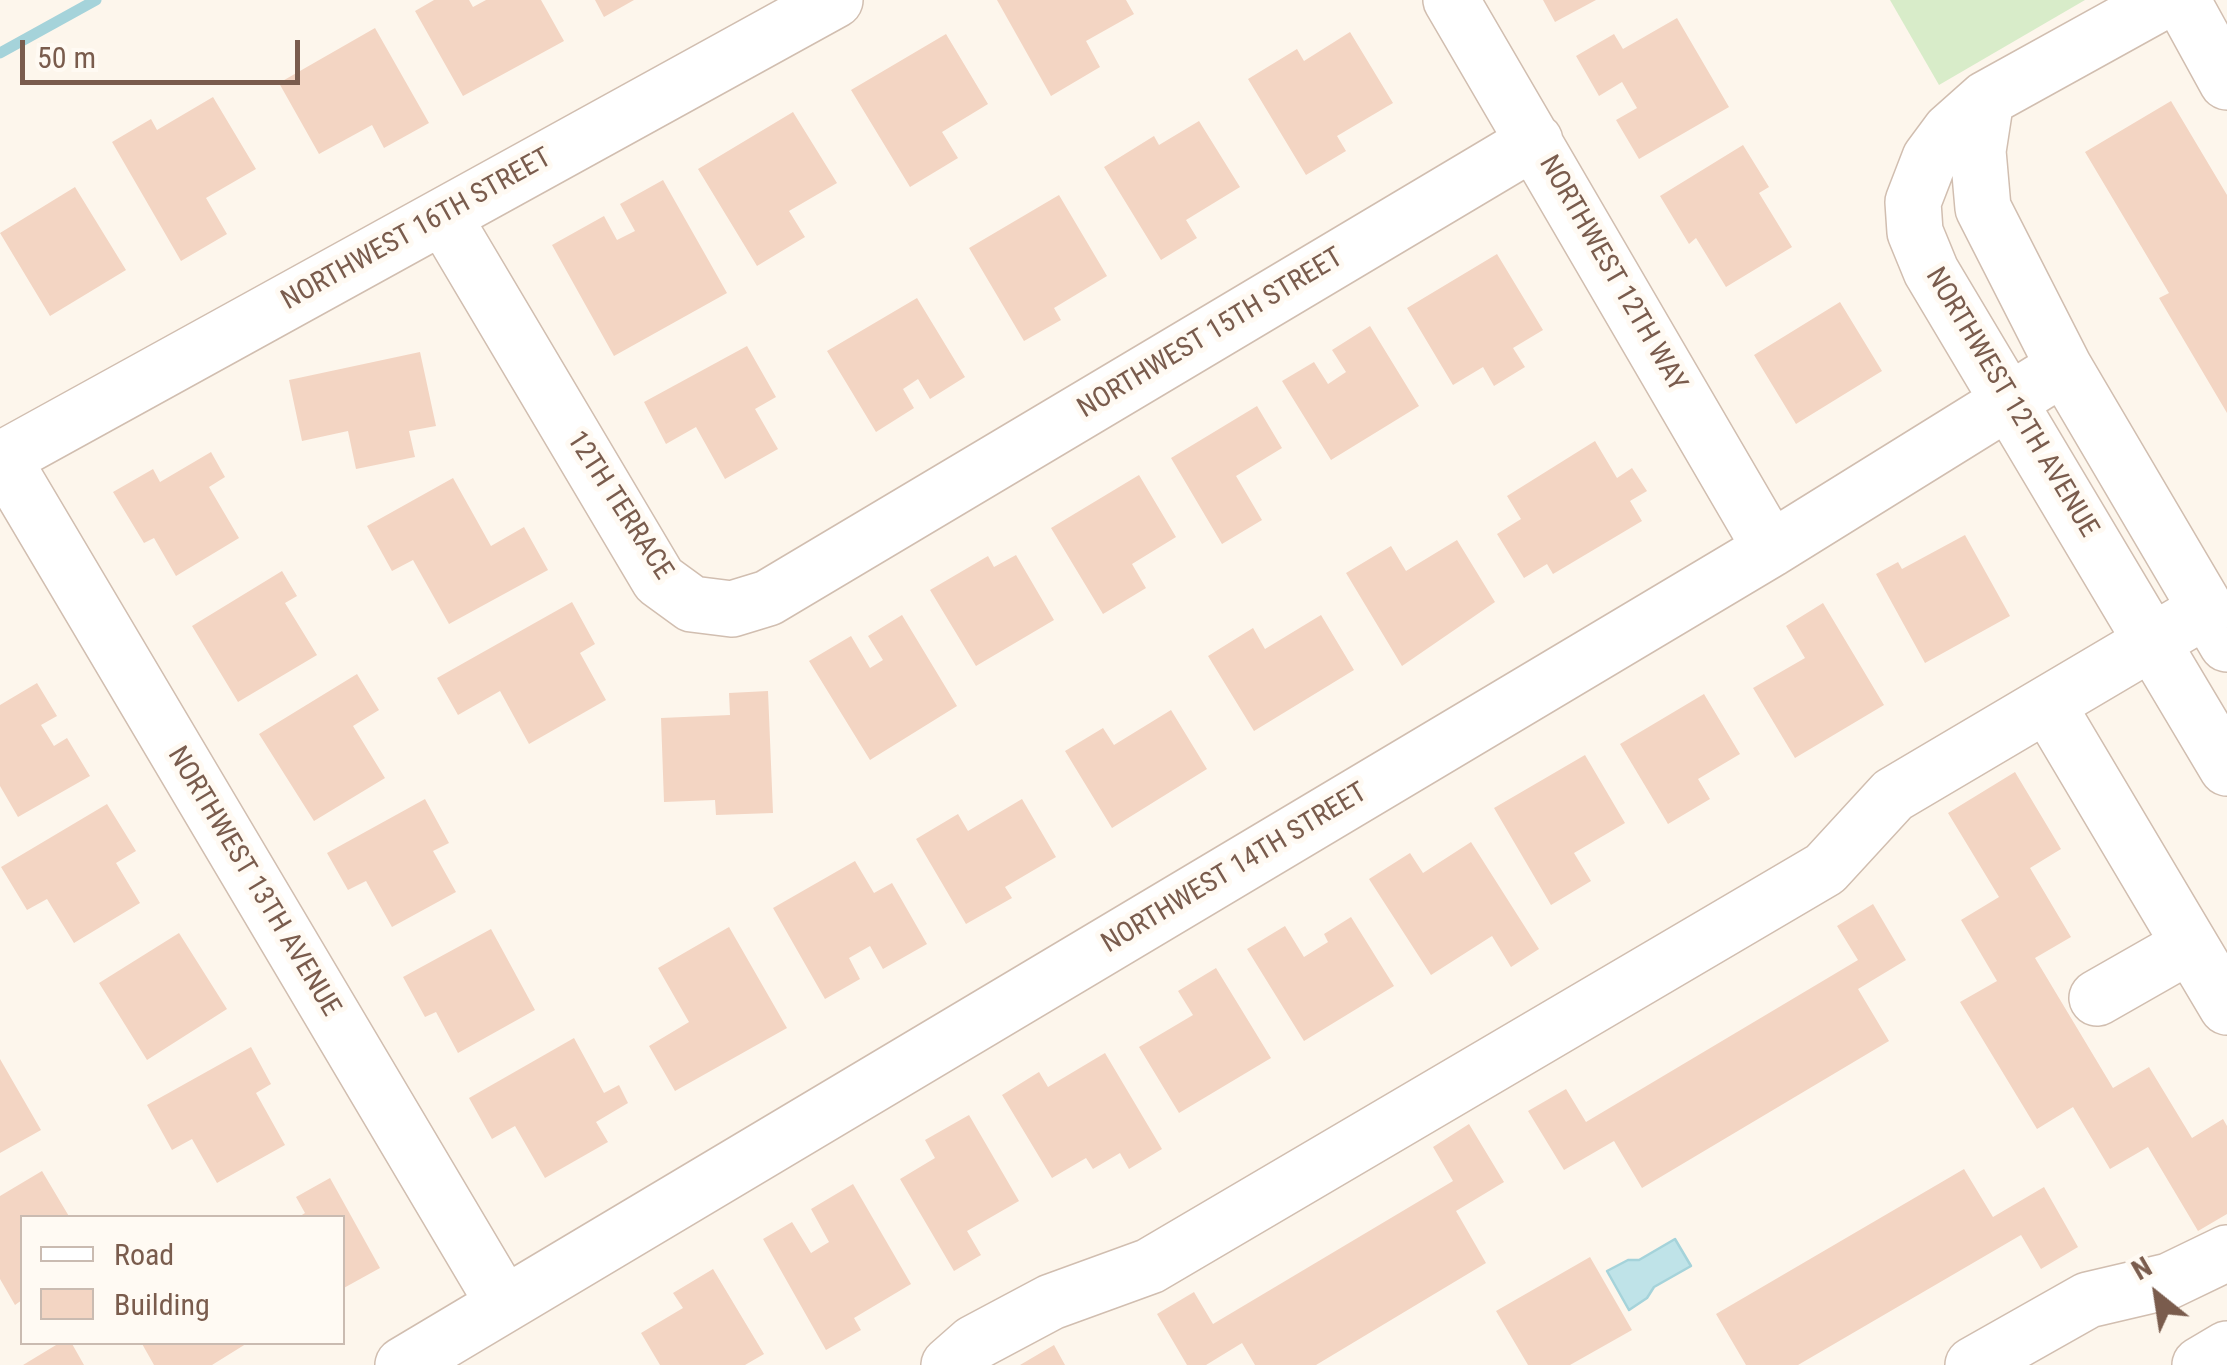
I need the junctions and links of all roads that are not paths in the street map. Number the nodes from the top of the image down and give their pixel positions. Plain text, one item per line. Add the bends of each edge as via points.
1 (835, 0) edge
2 (1451, 0) edge
3 (2165, 0) edge
4 (2182, 0) edge
5 (2227, 82) edge
6 (1986, 99) junction
7 (1535, 141) junction
8 (443, 216) junction
9 (2064, 366) junction
10 (2008, 401) junction
11 (2, 459) edge
12 (887, 527) joint
13 (1771, 550) junction
14 (2217, 627) edge
15 (2153, 642) junction
16 (2047, 704) junction
17 (2227, 768) edge
18 (2190, 945) junction
19 (2097, 998) dead end
20 (2227, 1006) edge
21 (2227, 1253) edge
22 (504, 1304) junction
23 (2227, 1349) edge
24 (402, 1365) edge
25 (949, 1365) edge
26 (1973, 1365) edge
27 (2200, 1365) edge

1 - 8 street, NORTHWEST 16TH STREET
2 - 7 street, NORTHWEST 12TH WAY
3 - 6 street
4 - 5 street
6 - 9 street via 1978,151 1983,208
6 - 10 street, NORTHWEST 12TH AVENUE via 1930,158 1914,202 1916,232 1931,271
7 - 12 street, NORTHWEST 15TH STREET
7 - 13 street, NORTHWEST 12TH WAY
8 - 11 street, NORTHWEST 16TH STREET
8 - 12 street, 12TH TERRACE via 659,580 692,604 732,610 768,598
9 - 10 street, NORTHWEST 14TH STREET
9 - 14 street
10 - 13 street, NORTHWEST 14TH STREET
10 - 15 street, NORTHWEST 12TH AVENUE
11 - 22 street, NORTHWEST 13TH AVENUE
13 - 22 street, NORTHWEST 14TH STREET
14 - 15 street
15 - 16 street
15 - 17 street, NORTHWEST 12TH AVENUE
16 - 18 street
16 - 25 street via 1893,796 1824,869 1150,1266 1051,1302 974,1343
18 - 19 street
18 - 20 street
21 - 26 street via 2169,1282 2088,1300
22 - 24 street, NORTHWEST 14TH STREET
23 - 27 street

